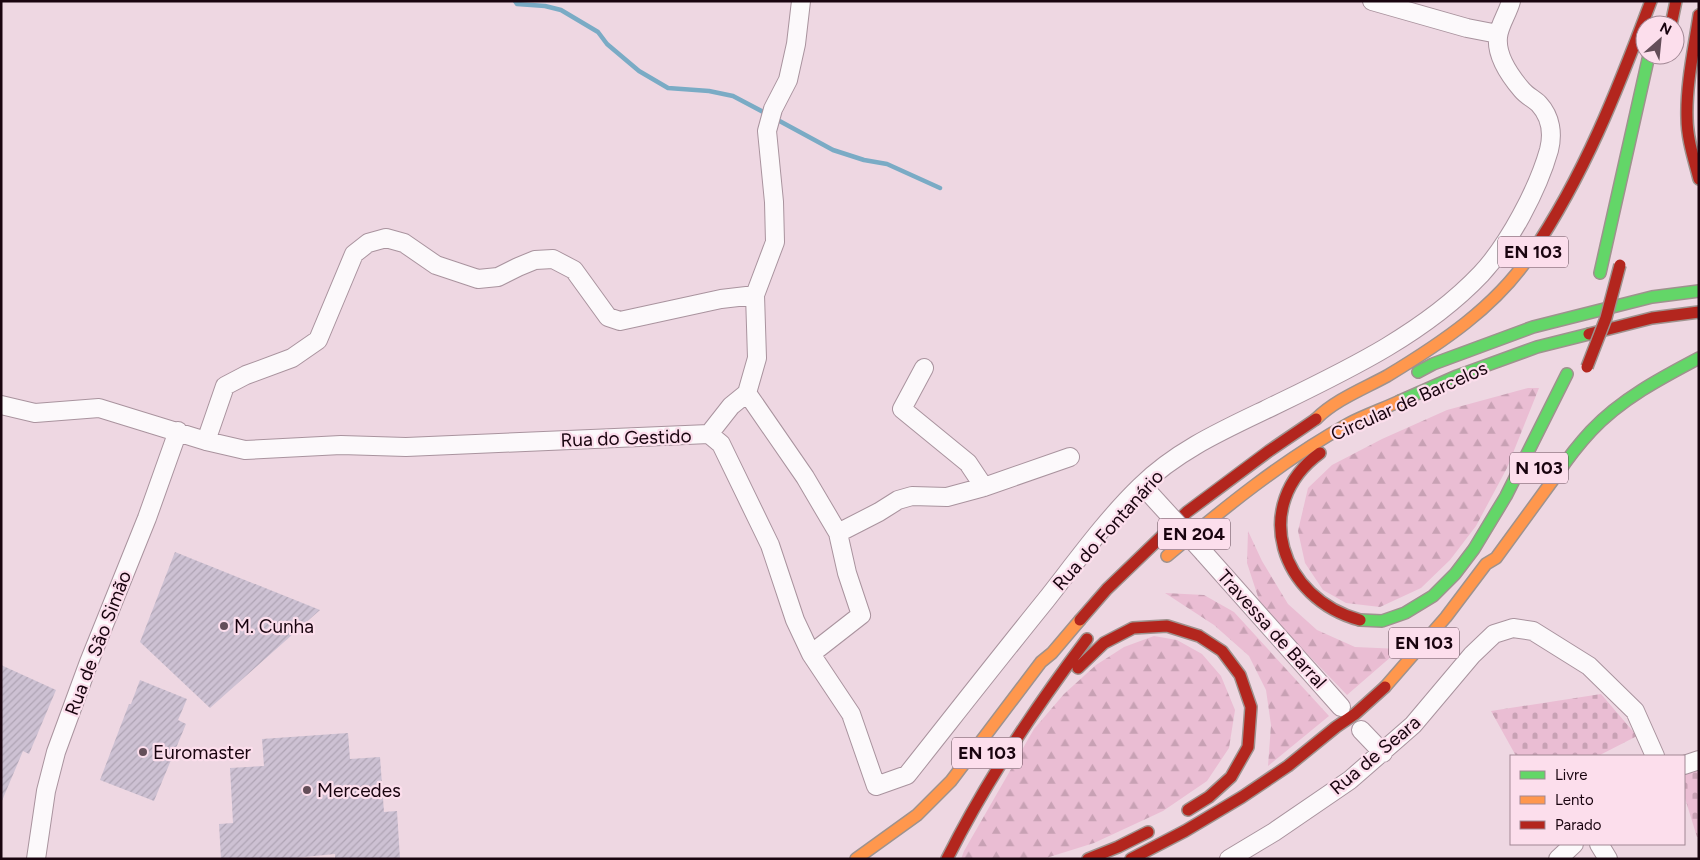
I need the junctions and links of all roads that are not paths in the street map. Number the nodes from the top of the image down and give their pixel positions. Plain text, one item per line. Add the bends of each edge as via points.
1 (801, 1) edge
2 (1372, 1) edge
3 (1511, 1) edge
4 (1651, 1) edge
5 (1661, 1) edge
6 (1676, 1) edge
7 (1658, 15) edge
8 (1673, 15) edge
9 (1699, 15) edge
10 (1498, 34) junction
11 (1647, 65) edge
12 (1699, 179) edge
13 (1621, 260) dead end
14 (1599, 277) dead end
15 (1699, 290) edge
16 (755, 295) junction
17 (1593, 298) dead end
18 (1699, 312) edge
19 (1576, 349) dead end
20 (1699, 358) edge
21 (924, 368) dead end
22 (1569, 370) dead end
23 (1585, 371) dead end
24 (747, 393) junction
25 (1, 405) edge
26 (1365, 417) junction
27 (1315, 420) junction
28 (178, 431) junction
29 (709, 434) junction
30 (206, 441) junction
31 (1070, 456) dead end
32 (984, 488) junction
33 (1146, 491) junction
34 (1508, 522) dead end
35 (838, 533) junction
36 (1162, 562) dead end
37 (1486, 564) junction
38 (1096, 628) dead end
39 (1052, 653) junction
40 (811, 654) junction
41 (1051, 684) junction
42 (1353, 717) junction
43 (995, 742) dead end
44 (1383, 753) junction
45 (1655, 755) edge
46 (1699, 760) edge
47 (1685, 764) edge
48 (1266, 794) dead end
49 (1179, 816) dead end
50 (1162, 825) dead end
51 (1573, 845) edge
52 (1600, 845) edge
53 (36, 859) edge
54 (856, 859) edge
55 (948, 859) edge
56 (1088, 859) edge
57 (1131, 859) edge
58 (1229, 859) edge
59 (1558, 859) edge
60 (1608, 859) edge

1 - 16 street via 788,80 773,109 767,132 774,202 774,242
2 - 10 street
3 - 10 street
4 - 27 main road, EN 103 via 1620,83 1584,163 1527,261 1506,287 1460,329 1325,410
5 - 7 main road
6 - 8 main road
9 - 12 main road via 1687,120
10 - 33 street, Rua do Fontanário via 1502,59 1524,92 1539,104 1548,117 1551,131 1550,148 1531,196 1493,259 1462,292 1409,333 1326,380 1179,455 1171,460
11 - 14 main road
13 - 23 main road, bridge via 1606,318
15 - 27 main road, Circular de Barcelos via 1652,297 1533,326 1434,364 1329,418
16 - 24 street via 757,358
16 - 30 street via 721,299 620,322 608,317 574,270 553,259 535,260 498,277 478,279 436,264 404,243 386,238 368,242 354,254 318,340 292,358 225,386
17 - 19 main road
18 - 26 main road, Circular de Barcelos / EN 204 via 1652,318 1537,347 1457,376
20 - 37 main road via 1624,403 1592,430 1496,558
21 - 32 street via 902,409 968,463
22 - 26 main road via 1535,443 1489,526 1458,572 1433,596 1408,613 1376,622 1342,615 1315,599 1294,575 1283,548 1279,524 1288,491 1305,463 1350,432
24 - 29 street, Rua do Gestido via 731,406
24 - 35 street via 805,477
25 - 28 street, Rua do Gestido via 35,413 100,408
26 - 36 main road, Circular de Barcelos / EN 204 via 1278,467
27 - 39 main road, EN 103 via 1187,512 1107,589
28 - 30 street, Rua do Gestido
28 - 53 street, Rua de São Simão via 56,752 46,791
29 - 30 street, Rua do Gestido via 406,447 341,445 245,450
29 - 40 street, Rua do Fontanário via 721,444 770,545 795,620
31 - 32 street
32 - 35 street via 947,497 912,496 898,500
33 - 40 street, Rua do Fontanário via 1095,537 907,775 876,786 851,714
33 - 42 street, Travessa de Barral, bridge
34 - 37 main road via 1488,552
35 - 40 street via 861,615
37 - 42 main road, EN 103 via 1446,618 1391,682
38 - 41 main road
39 - 43 main road, EN 103 via 1047,666
39 - 54 main road via 1041,662 951,780 917,815
41 - 49 main road via 1071,675 1104,643 1133,628 1167,626 1198,636 1222,651 1240,675 1251,707 1248,748 1231,777 1209,797
41 - 55 main road via 1003,756 967,818
42 - 44 street, Travessa de Barral
42 - 48 main road, EN 103 via 1344,732
42 - 57 main road via 1242,797
44 - 45 street, Rua de Seara via 1414,725 1472,655 1494,634 1513,628 1533,632 1589,666 1636,711
44 - 58 street, Rua de Seara via 1320,801
46 - 47 street
50 - 56 main road
51 - 59 street
52 - 60 street

